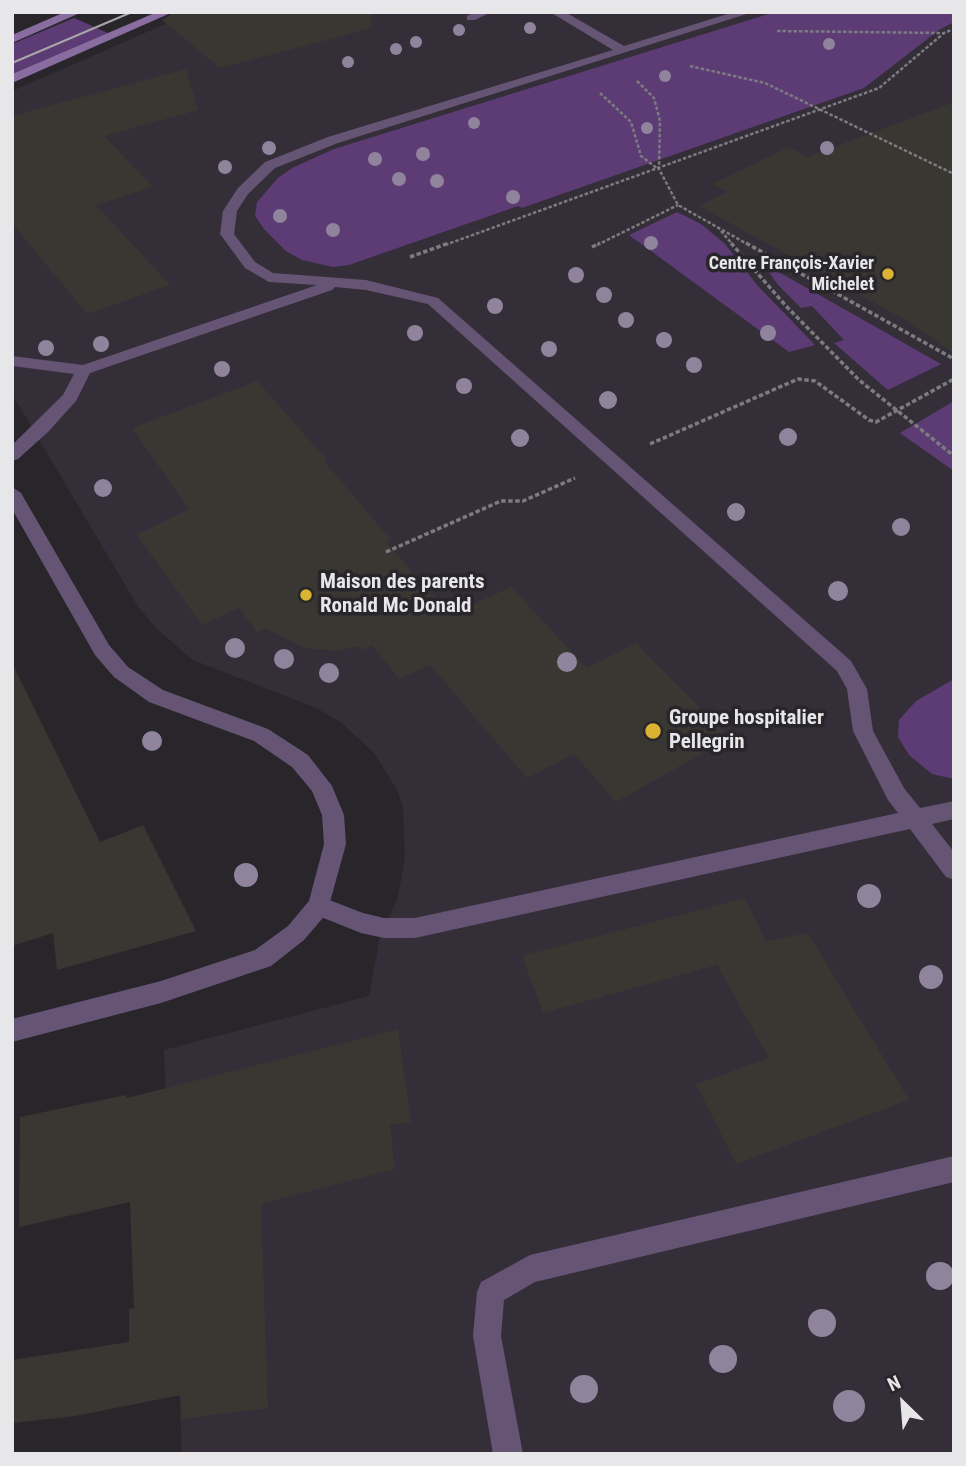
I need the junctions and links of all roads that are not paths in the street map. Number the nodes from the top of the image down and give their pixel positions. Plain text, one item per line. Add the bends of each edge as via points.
1 (76, 12) edge
2 (167, 12) edge
3 (485, 12) edge
4 (556, 12) edge
5 (747, 12) edge
6 (471, 18) dead end
7 (12, 39) edge
8 (620, 51) junction
9 (12, 79) edge
10 (335, 284) junction
11 (12, 361) edge
12 (84, 370) junction
13 (12, 455) edge
14 (12, 493) edge
15 (954, 810) edge
16 (915, 820) junction
17 (954, 870) edge
18 (319, 906) junction
19 (12, 1031) edge
20 (954, 1169) edge
21 (508, 1454) edge

1 - 7 main road
2 - 9 main road
3 - 6 street
4 - 8 street
5 - 8 street
8 - 10 street via 332,140 270,165 230,211 227,234 250,265 269,277
10 - 12 street
10 - 16 street via 366,285 433,301 844,666 856,689 863,731
11 - 12 street
12 - 13 street via 70,397
14 - 18 street via 102,650 121,672 156,696 261,734 300,761 321,786 333,815 335,844
15 - 16 street
16 - 17 street
16 - 18 street via 415,928 361,923
18 - 19 street via 296,933 262,958 161,992
20 - 21 street via 530,1269 491,1292 487,1336

